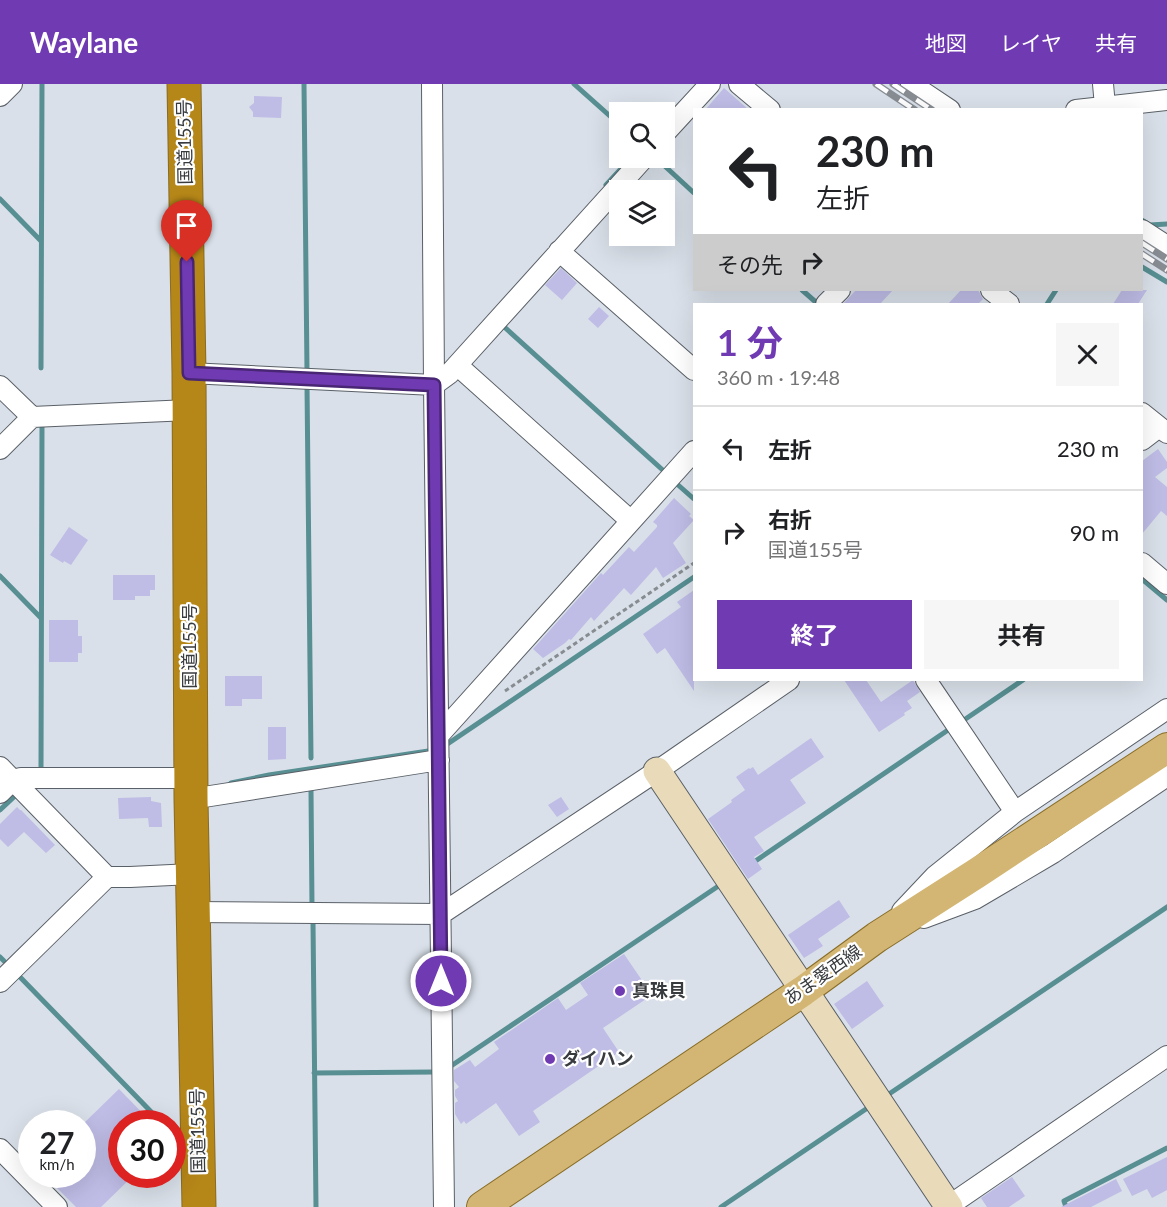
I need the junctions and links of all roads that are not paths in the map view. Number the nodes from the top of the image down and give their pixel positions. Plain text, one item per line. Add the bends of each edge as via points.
1 (12, 84) edge
2 (174, 84) edge
3 (184, 84) edge
4 (192, 84) edge
5 (432, 84) edge
6 (710, 84) edge
7 (739, 84) edge
8 (911, 84) edge
9 (1103, 84) edge
10 (0, 96) edge
11 (1167, 100) edge
12 (1106, 106) junction
13 (768, 108) edge
14 (947, 108) edge
15 (1091, 108) edge
16 (675, 122) edge
17 (185, 128) junction
18 (635, 168) edge
19 (1143, 231) edge
20 (1167, 246) edge
21 (559, 251) junction
22 (839, 291) edge
23 (992, 291) edge
24 (827, 303) edge
25 (1008, 303) edge
26 (457, 365) junction
27 (693, 369) edge
28 (189, 373) junction
29 (434, 385) junction
30 (0, 386) edge
31 (189, 411) junction
32 (1143, 414) edge
33 (32, 417) junction
34 (1163, 430) edge
35 (1143, 440) edge
36 (0, 449) edge
37 (693, 452) edge
38 (632, 521) junction
39 (1143, 564) edge
40 (1167, 584) edge
41 (788, 681) edge
42 (927, 681) edge
43 (1167, 710) edge
44 (439, 735) junction
45 (1167, 748) edge
46 (439, 759) junction
47 (657, 771) junction
48 (1167, 776) edge
49 (4, 780) edge
50 (191, 789) junction
51 (1015, 812) junction
52 (192, 874) junction
53 (106, 877) junction
54 (193, 912) junction
55 (441, 914) junction
56 (877, 937) junction
57 (0, 982) edge
58 (803, 991) junction
59 (1167, 1056) edge
60 (0, 1149) edge
61 (57, 1207) edge
62 (199, 1207) edge
63 (444, 1207) edge
64 (483, 1207) edge
65 (948, 1207) edge

1 - 10 street
2 - 17 street
3 - 17 highway, 国道155号
4 - 17 street
5 - 29 street
6 - 16 street
7 - 13 street
8 - 14 street
9 - 12 street
11 - 12 street
12 - 15 street
17 - 28 highway, 国道155号
18 - 21 street
19 - 20 street
21 - 26 street
21 - 27 street
22 - 24 street
23 - 25 street
26 - 29 street
26 - 38 street
28 - 29 street
28 - 31 highway, 国道155号
29 - 44 street
30 - 33 street
31 - 33 street
31 - 50 highway, 国道155号
32 - 34 street
33 - 36 street
34 - 35 street
37 - 38 street
38 - 44 street
39 - 40 street
41 - 47 street
42 - 51 street
43 - 51 street
44 - 46 street
45 - 56 main road, あま愛西線
46 - 50 street
46 - 55 street
47 - 55 street
47 - 58 street
48 - 56 street via 1053,854 975,899
49 - 50 street
49 - 53 street
50 - 52 highway, 国道155号
51 - 56 street via 935,876
52 - 53 street
52 - 54 highway, 国道155号
53 - 57 street
54 - 55 street
54 - 62 highway, 国道155号
55 - 63 street
56 - 58 main road, あま愛西線
58 - 64 main road, あま愛西線
58 - 65 street
59 - 65 street
60 - 61 street

